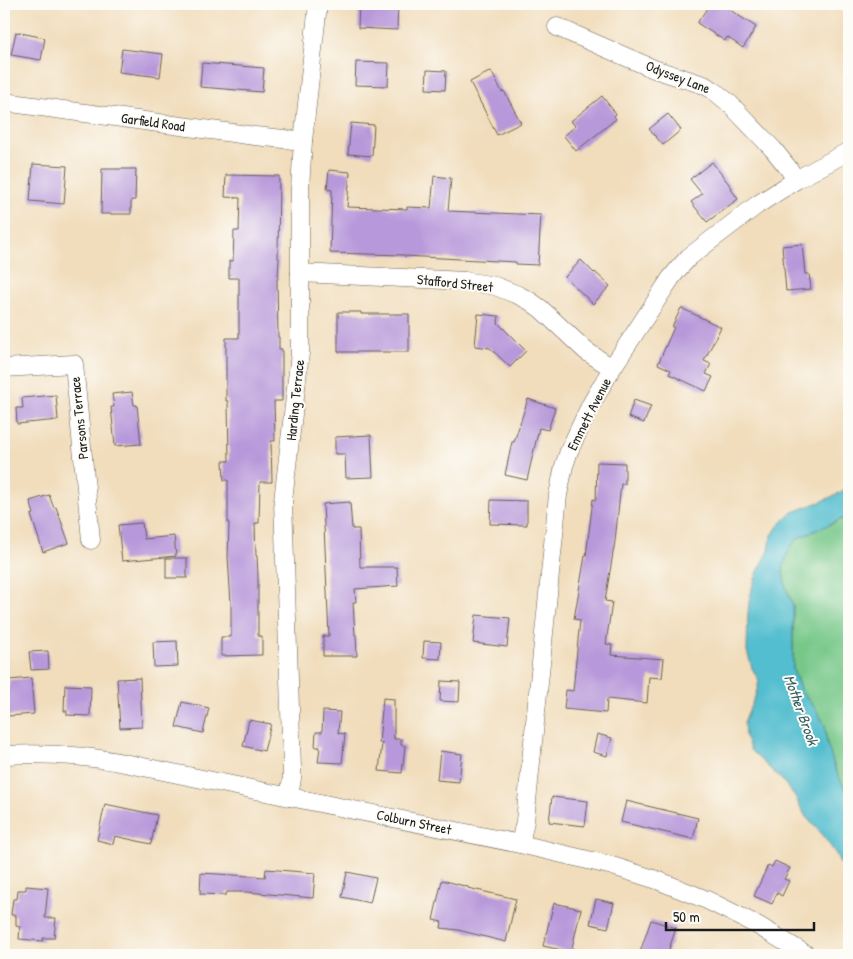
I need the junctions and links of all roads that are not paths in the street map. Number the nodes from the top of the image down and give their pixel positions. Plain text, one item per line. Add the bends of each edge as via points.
1 (318, 4) edge
2 (557, 27) dead end
3 (4, 102) edge
4 (303, 141) junction
5 (849, 151) edge
6 (796, 180) junction
7 (300, 273) junction
8 (4, 368) edge
9 (612, 368) junction
10 (91, 540) dead end
11 (4, 755) edge
12 (289, 796) junction
13 (520, 844) junction
14 (807, 955) edge

1 - 4 street, Harding Terrace
2 - 6 street, Odyssey Lane via 654,69 713,90 773,149
3 - 4 street, Garfield Road
4 - 7 street, Harding Terrace via 299,204
5 - 6 street, Emmett Avenue
6 - 9 street, Emmett Avenue via 751,209 689,257 671,278
7 - 9 street, Stafford Street via 465,281 496,286 530,301 586,351
7 - 12 street, Harding Terrace via 300,353 283,500 292,768
8 - 10 street, Parsons Terrace via 74,364
9 - 13 street, Emmett Avenue via 575,437 558,495
11 - 12 street, Colburn Street via 64,754 103,759
12 - 13 street, Colburn Street
13 - 14 street, Colburn Street via 657,880 757,925

